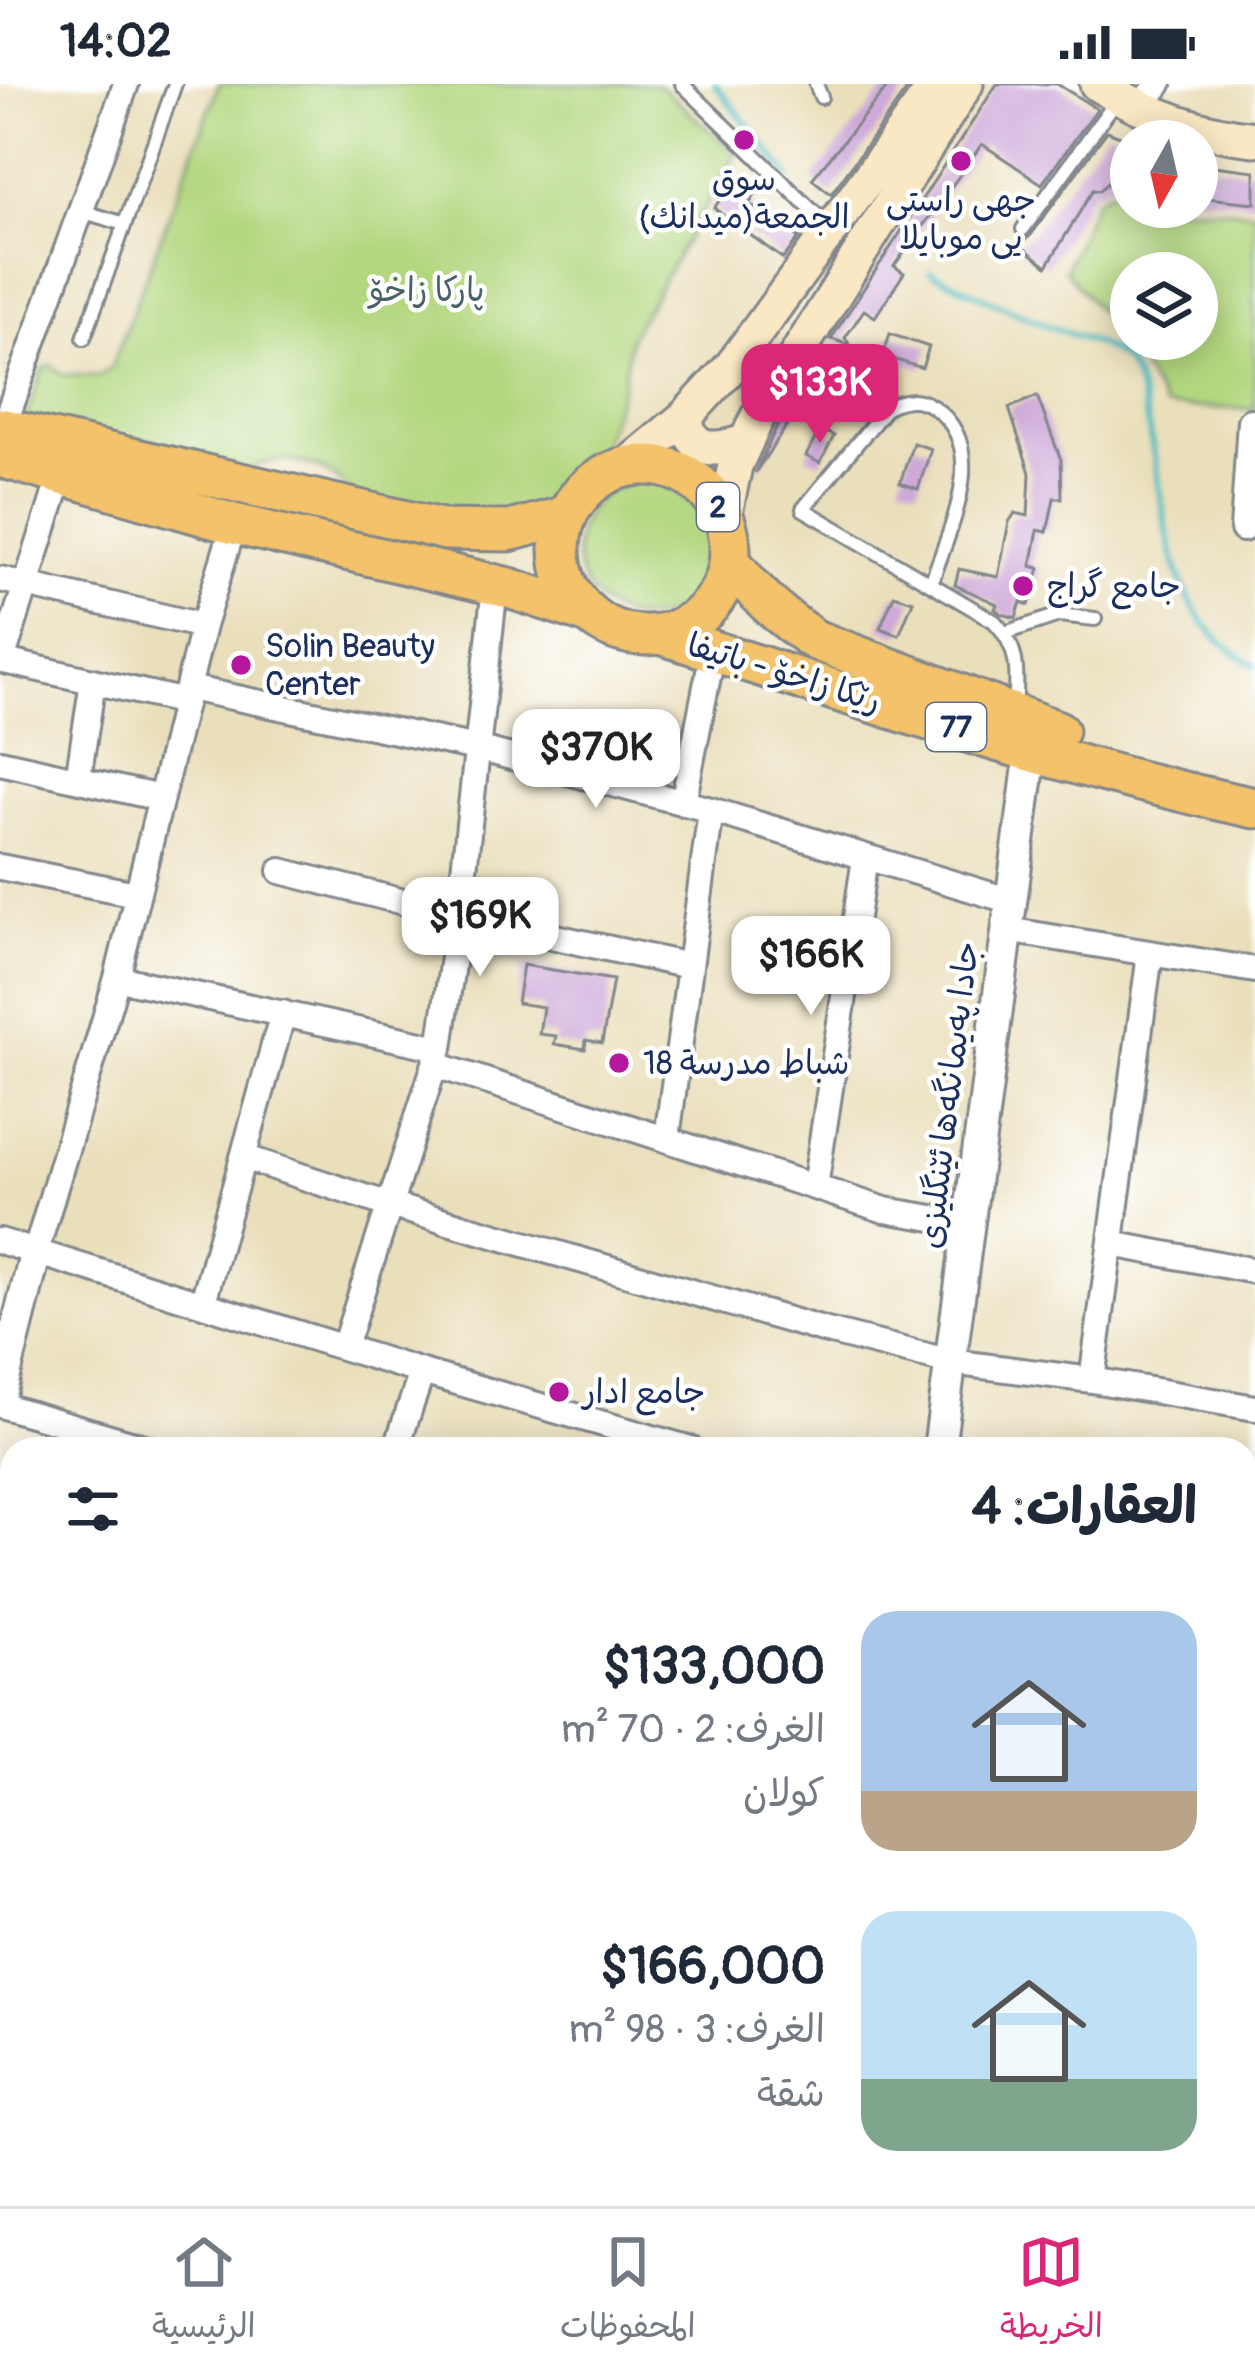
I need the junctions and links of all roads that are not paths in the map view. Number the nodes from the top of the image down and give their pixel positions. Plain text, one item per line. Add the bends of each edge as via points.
1 (126, 84) edge
2 (176, 84) edge
3 (682, 84) edge
4 (938, 84) edge
5 (966, 84) edge
6 (1129, 93) edge
7 (1255, 140) edge
8 (81, 211) junction
9 (125, 224) junction
10 (1023, 229) dead end
11 (832, 230) junction
12 (84, 338) dead end
13 (685, 417) junction
14 (1255, 422) edge
15 (1, 438) edge
16 (745, 442) junction
17 (625, 467) junction
18 (61, 475) junction
19 (566, 516) junction
20 (724, 518) junction
21 (234, 524) junction
22 (1243, 530) dead end
23 (500, 531) junction
24 (730, 561) junction
25 (12, 582) edge
26 (931, 584) junction
27 (502, 587) junction
28 (589, 614) junction
29 (1094, 619) dead end
30 (202, 626) junction
31 (1006, 633) junction
32 (660, 634) junction
33 (713, 651) junction
34 (1, 660) edge
35 (93, 681) junction
36 (187, 695) junction
37 (1023, 734) junction
38 (477, 748) junction
39 (0, 762) edge
40 (78, 779) junction
41 (1255, 780) edge
42 (160, 798) junction
43 (683, 802) junction
44 (1255, 808) edge
45 (711, 810) junction
46 (866, 858) junction
47 (4, 868) edge
48 (280, 871) dead end
49 (0, 894) edge
50 (136, 894) junction
51 (459, 916) junction
52 (1009, 916) junction
53 (1150, 954) junction
54 (689, 966) junction
55 (1255, 970) edge
56 (117, 978) junction
57 (283, 1013) junction
58 (438, 1056) junction
59 (667, 1138) junction
60 (244, 1157) junction
61 (815, 1187) junction
62 (389, 1205) junction
63 (969, 1224) junction
64 (0, 1241) edge
65 (1112, 1244) junction
66 (36, 1251) junction
67 (1255, 1271) edge
68 (203, 1302) junction
69 (344, 1347) junction
70 (951, 1362) junction
71 (422, 1372) junction
72 (1092, 1379) junction
73 (0, 1395) edge
74 (0, 1405) edge
75 (1255, 1408) edge
76 (110, 1437) edge
77 (400, 1437) edge
78 (649, 1437) edge
79 (941, 1437) edge

1 - 8 street
2 - 9 lane
3 - 11 lane
4 - 11 main road
5 - 16 main road
6 - 7 main road via 1199,130
6 - 10 lane
8 - 9 lane
8 - 15 street
9 - 12 lane
11 - 13 main road
13 - 16 main road via 700,446
13 - 17 main road
14 - 22 street
15 - 18 highway
15 - 23 highway via 412,524
16 - 20 main road
17 - 19 highway via 590,486
17 - 20 highway, 2 via 683,475
18 - 21 highway
18 - 25 street
19 - 23 highway
19 - 28 highway via 561,569
20 - 24 highway, 2
21 - 27 highway
21 - 30 street
23 - 27 highway via 526,550 525,574
24 - 32 highway, 2 via 714,601
24 - 37 highway, رێکا زاخۆ - باتیفا / 77 via 767,605 815,640
25 - 30 street
25 - 34 street
26 - 26 lane via 964,482 963,453 949,418 904,399 888,406 803,509
26 - 31 lane
27 - 28 highway
27 - 38 street
28 - 32 highway via 610,628
29 - 31 lane via 1059,615
30 - 36 street
31 - 37 lane via 1018,664
32 - 33 highway, رێکا زاخۆ - باتیفا / 77
33 - 37 highway, رێکا زاخۆ - باتیفا / 77
33 - 43 street
34 - 35 street
35 - 36 street
35 - 40 street
36 - 38 street
36 - 42 street
37 - 41 highway, رێکا زاخۆ - باتیفا / 77
37 - 44 highway, رێکا زاخۆ - باتیفا / 77 via 1177,791
37 - 52 street, جادا په‌يمانگه‌ها ئێنگليزى
38 - 43 street
38 - 51 street
39 - 40 street
40 - 42 street
42 - 50 street
43 - 45 street
45 - 46 street
45 - 54 street
46 - 52 street
46 - 61 street
47 - 49 street
47 - 50 street
48 - 51 street
50 - 56 street
51 - 54 street
51 - 58 street
52 - 53 street
52 - 63 street, جادا په‌يمانگه‌ها ئێنگليزى
53 - 55 street
53 - 65 street
54 - 59 street
56 - 57 street
56 - 66 street
57 - 58 street
57 - 60 street
58 - 59 street
58 - 62 street
59 - 61 street
60 - 62 street
60 - 68 street
61 - 63 street via 885,1210
62 - 69 street
62 - 70 street
63 - 70 street, جادا په‌يمانگه‌ها ئێنگليزى
64 - 66 street
65 - 67 street
65 - 72 street
66 - 68 street
66 - 73 street
68 - 69 street
69 - 71 street
70 - 72 street
70 - 79 street, جادا په‌يمانگه‌ها ئێنگليزى
71 - 77 street
71 - 78 street
72 - 75 street
74 - 76 street

